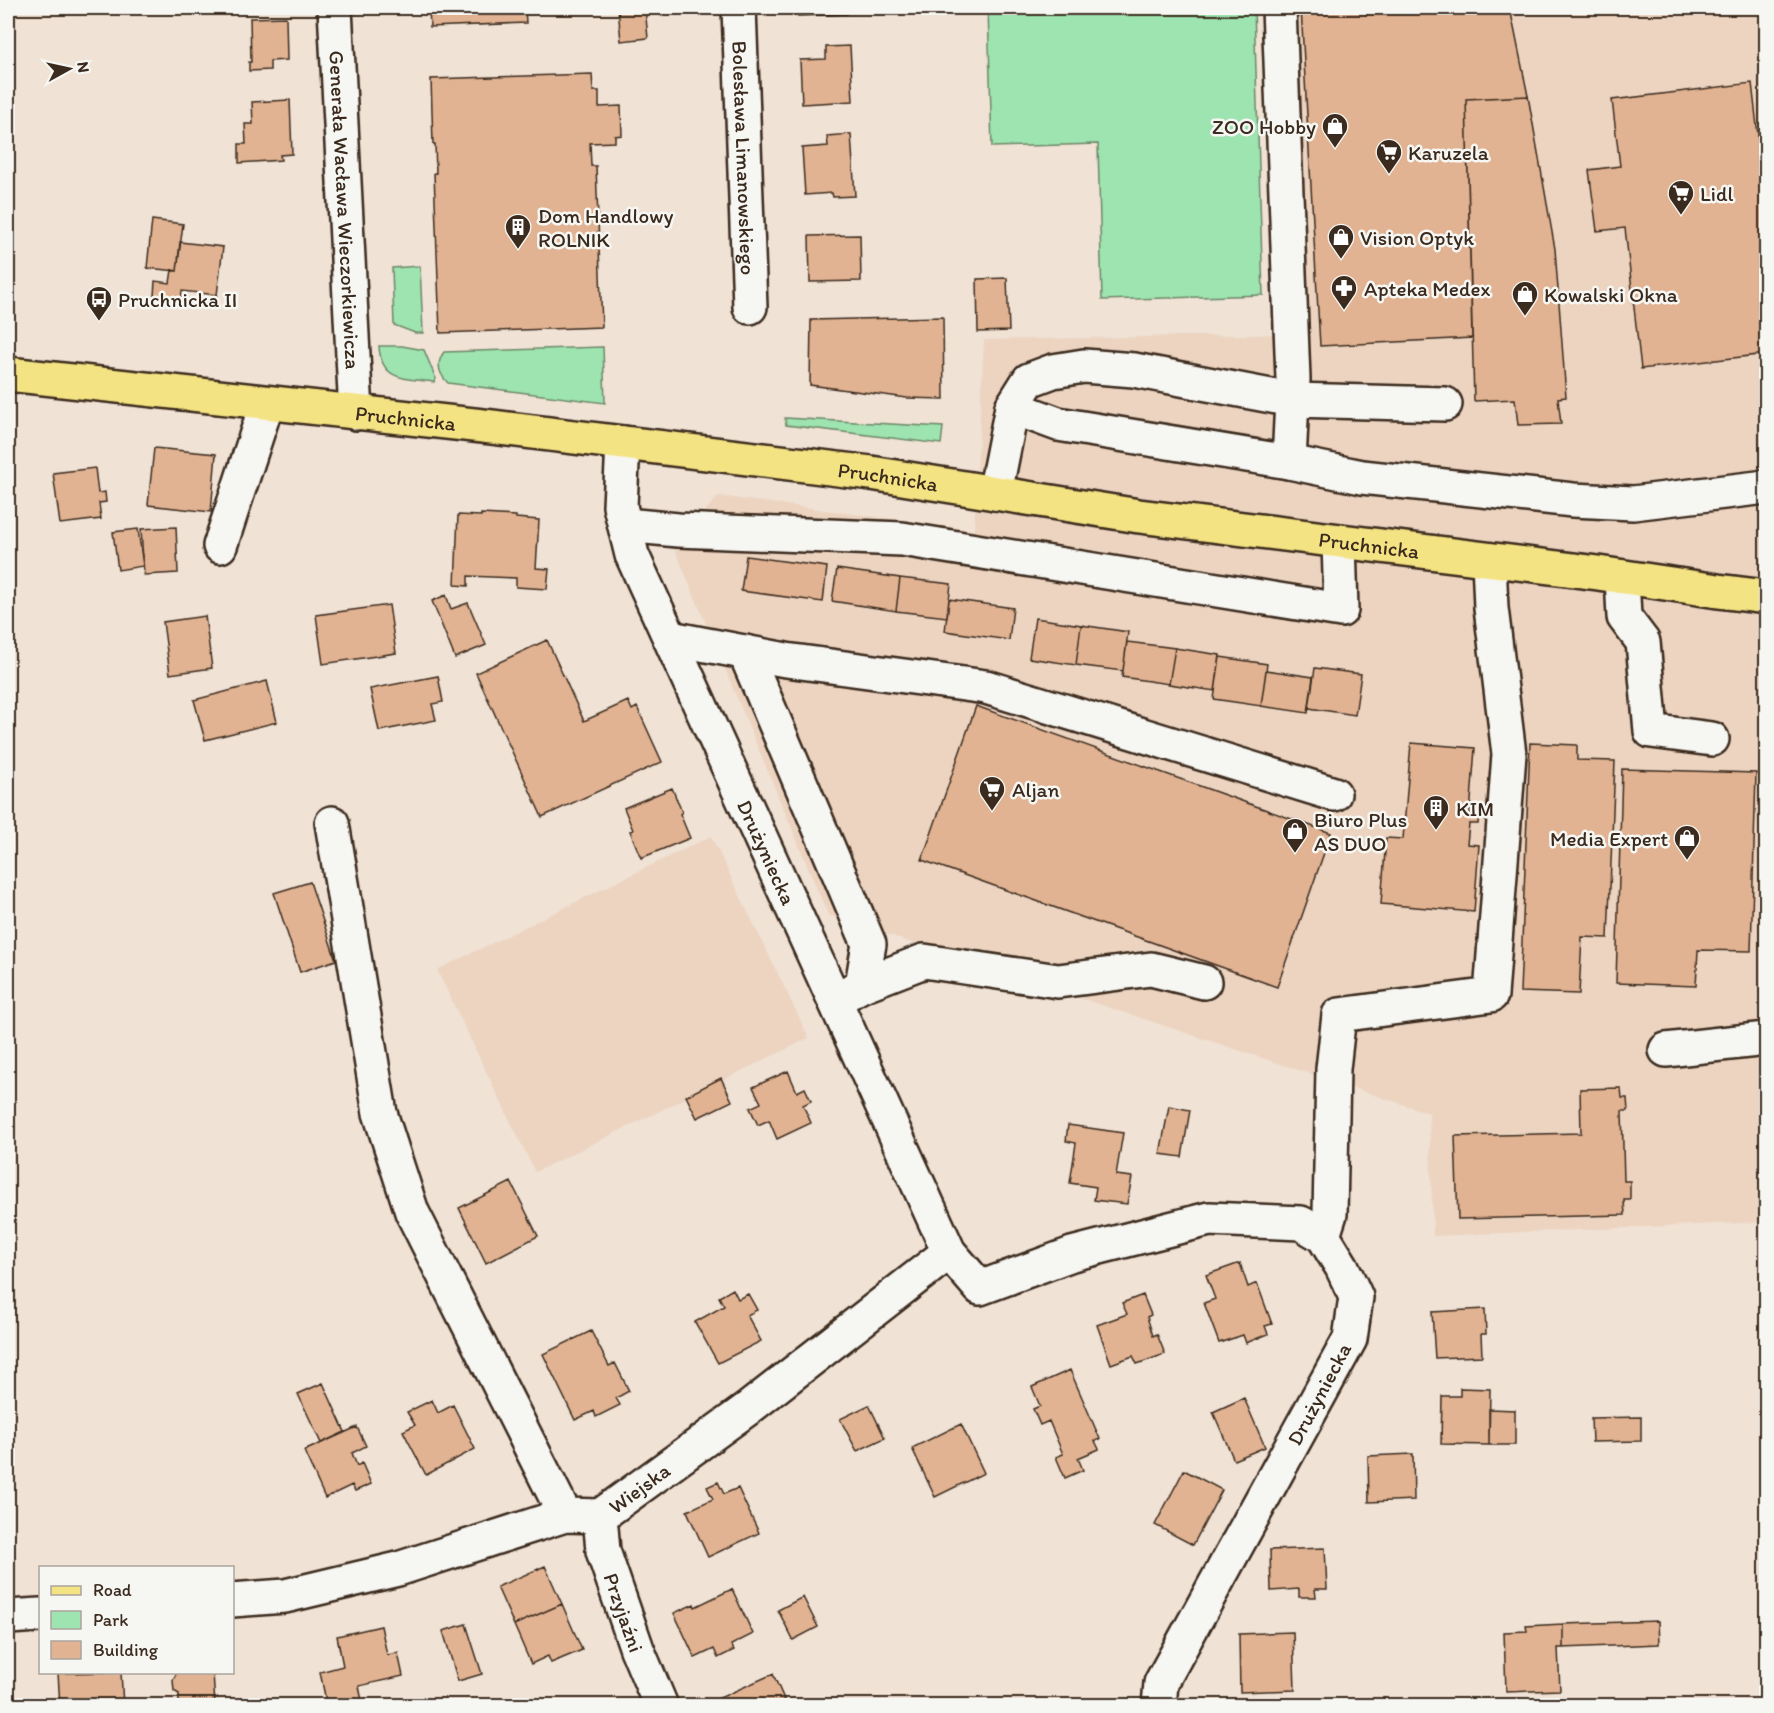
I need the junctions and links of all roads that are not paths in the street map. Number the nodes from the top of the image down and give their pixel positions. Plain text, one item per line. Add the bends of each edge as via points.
1 (335, 8) edge
2 (739, 8) edge
3 (1279, 8) edge
4 (750, 307) dead end
5 (8, 374) edge
6 (1292, 400) junction
7 (267, 403) junction
8 (1445, 404) dead end
9 (1012, 407) junction
10 (356, 413) junction
11 (623, 442) junction
12 (1288, 462) junction
13 (1767, 488) edge
14 (995, 493) junction
15 (625, 525) junction
16 (1339, 541) junction
17 (220, 546) dead end
18 (1489, 560) junction
19 (1622, 577) junction
20 (1767, 597) edge
21 (670, 638) junction
22 (745, 652) junction
23 (1712, 739) dead end
24 (1334, 794) dead end
25 (332, 823) dead end
26 (1204, 982) dead end
27 (848, 992) junction
28 (1767, 1039) edge
29 (1666, 1050) dead end
30 (1323, 1236) junction
31 (949, 1251) junction
32 (565, 1515) junction
33 (600, 1516) junction
34 (234, 1600) edge
35 (39, 1615) edge
36 (8, 1617) edge
37 (661, 1706) edge
38 (1160, 1706) edge

1 - 10 street, Generała Wacława Wieczorkiewicza
2 - 4 street, Bolesława Limanowskiego
3 - 6 street
5 - 7 main road, Pruchnicka
6 - 8 street
6 - 9 street via 1134,370 1084,366 1029,380
6 - 12 street
7 - 10 main road, Pruchnicka
7 - 17 street
9 - 12 street via 1058,424
9 - 14 street
10 - 11 main road, Pruchnicka
11 - 14 main road, Pruchnicka
11 - 15 street, Drużyniecka via 620,506
12 - 13 street via 1362,477 1573,500 1633,503
14 - 16 main road, Pruchnicka
15 - 16 street via 903,539 1341,610
15 - 21 street, Drużyniecka via 632,555
16 - 18 main road, Pruchnicka
18 - 19 main road, Pruchnicka
18 - 30 street via 1509,754 1491,995 1339,1015 1333,1070 1330,1214
19 - 20 main road, Pruchnicka
19 - 23 street via 1624,617 1643,642 1651,731
21 - 22 street
21 - 27 street, Drużyniecka
22 - 24 street via 986,687
22 - 27 street via 869,944
25 - 32 street via 380,1113 412,1212
26 - 27 street via 1151,969 1058,981 924,961
27 - 31 street, Drużyniecka
28 - 29 street
30 - 31 street, Drużyniecka via 1301,1223 1209,1219 1072,1254 980,1288
30 - 38 street, Drużyniecka via 1356,1297 1350,1339 1161,1683
31 - 33 street, Wiejska via 750,1407
32 - 33 street, Wiejska
32 - 34 street, Wiejska via 398,1569 285,1596
33 - 37 street, Przyjaźni via 603,1551
35 - 36 street

